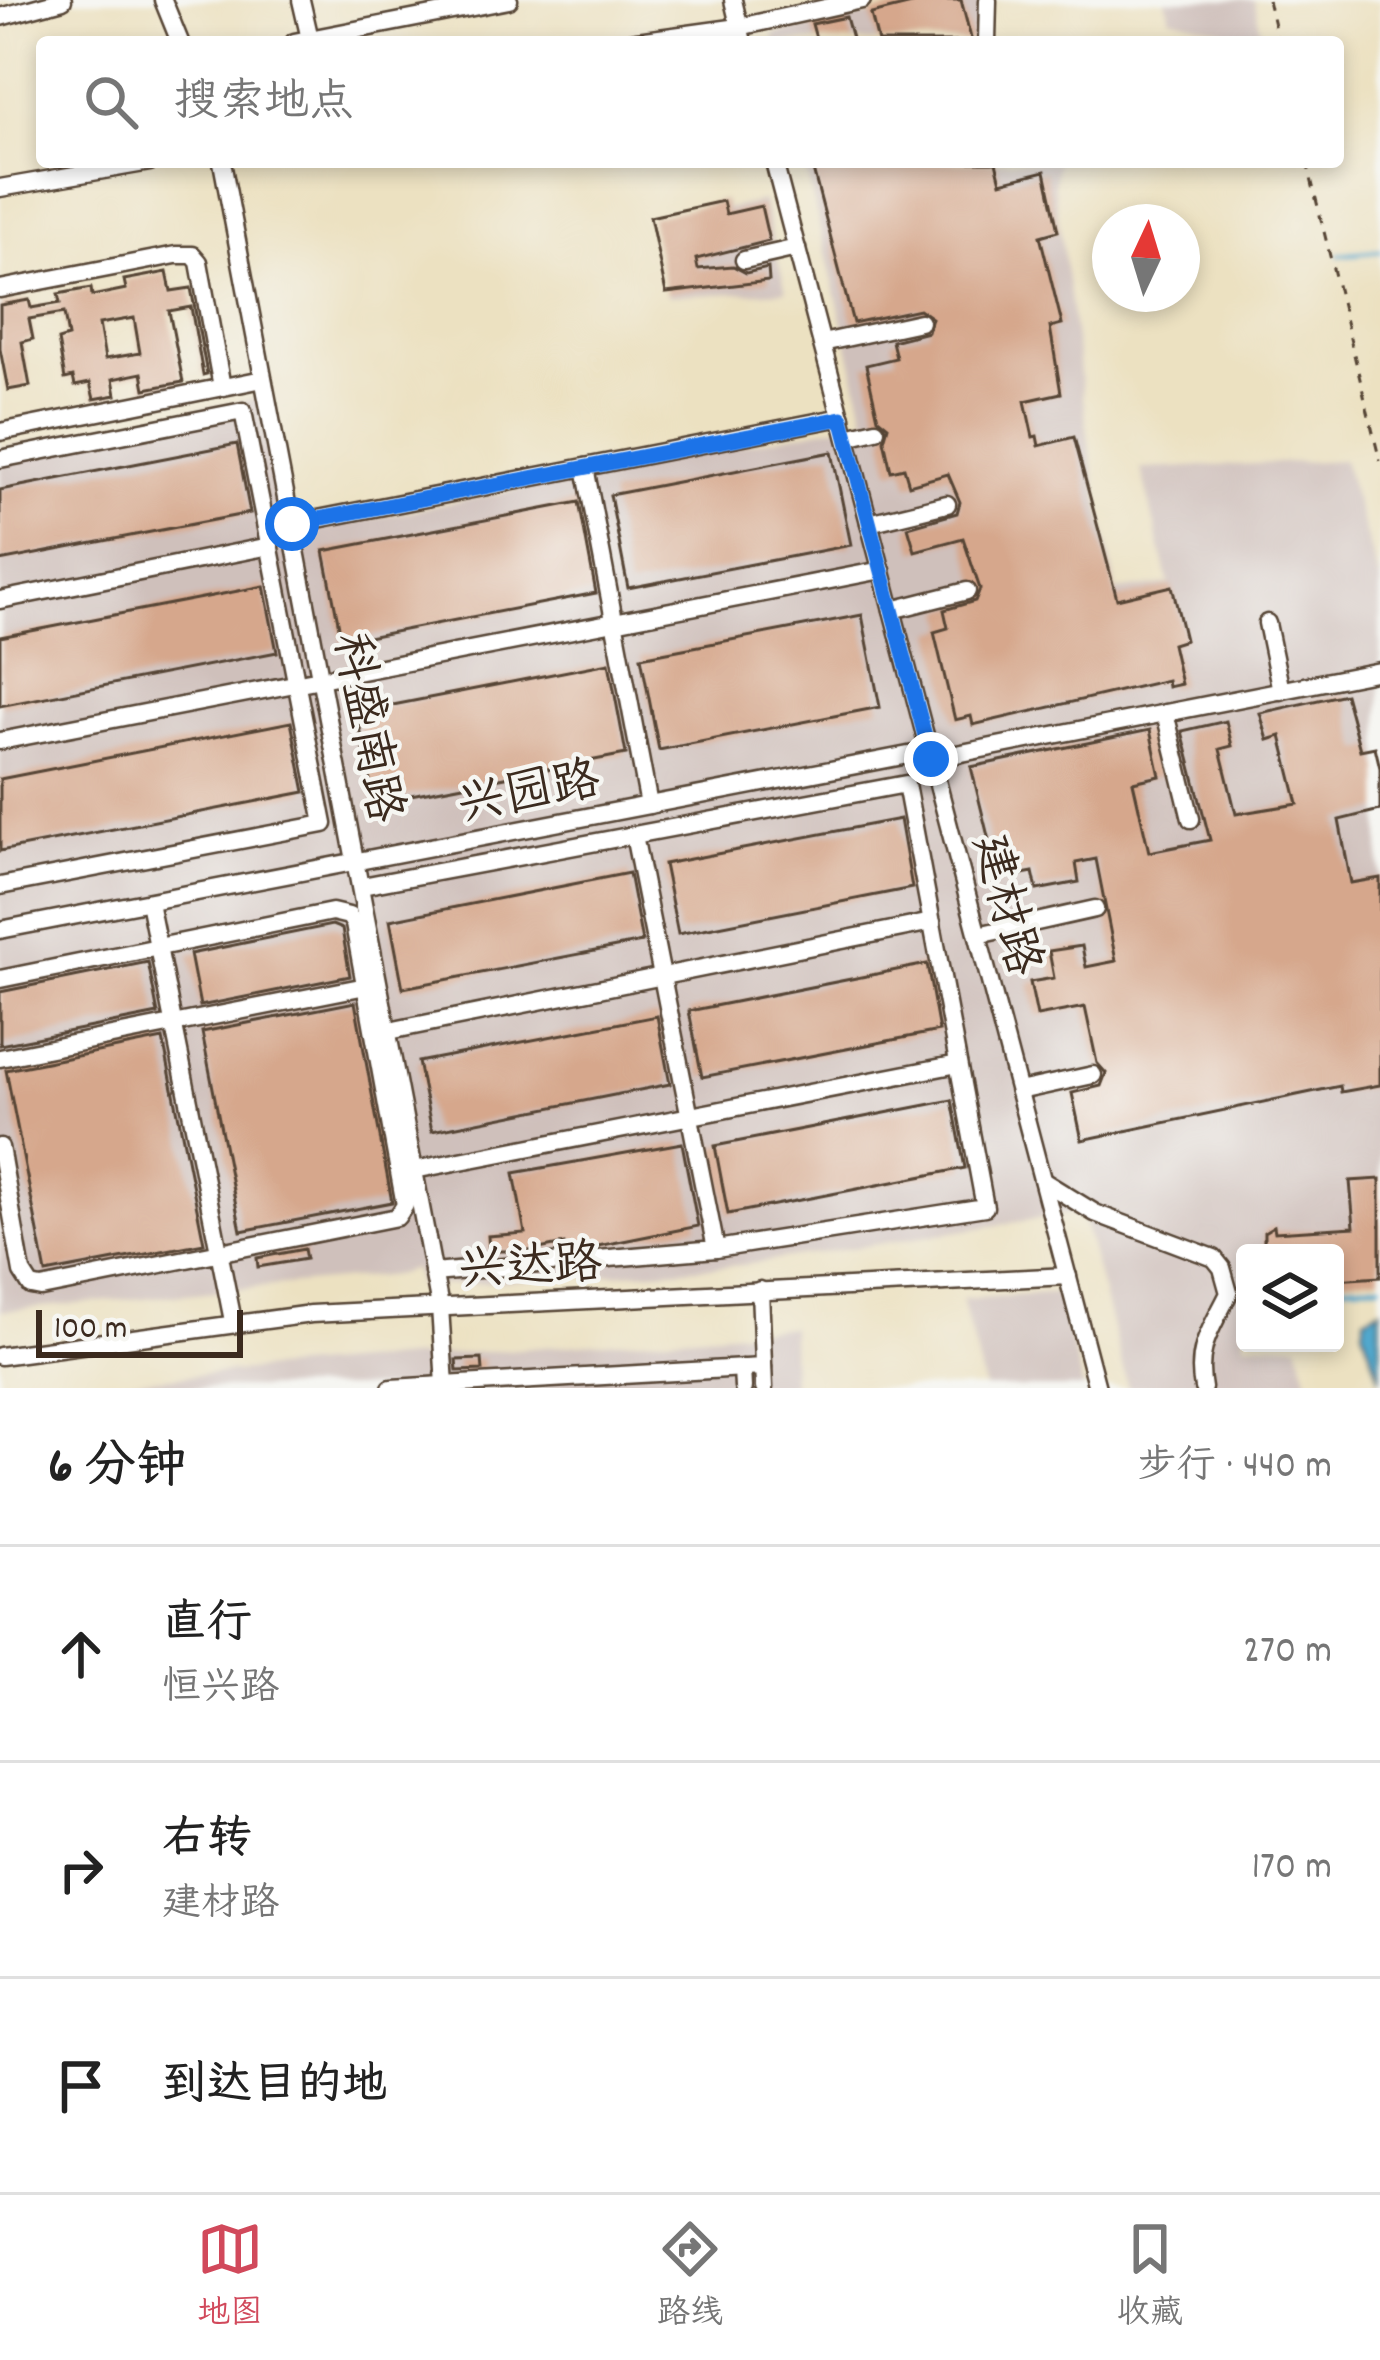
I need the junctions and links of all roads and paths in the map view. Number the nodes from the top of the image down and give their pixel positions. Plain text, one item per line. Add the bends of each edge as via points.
1 (63, 0) edge
2 (163, 0) edge
3 (301, 0) edge
4 (509, 0) edge
5 (733, 0) edge
6 (862, 0) edge
7 (988, 0) edge
8 (1268, 0) edge
9 (0, 17) edge
10 (741, 34) edge
11 (178, 36) edge
12 (302, 36) edge
13 (323, 36) edge
14 (987, 36) edge
15 (1277, 36) edge
16 (115, 168) edge
17 (223, 168) edge
18 (776, 168) edge
19 (1308, 168) edge
20 (0, 188) edge
21 (797, 248) junction
22 (744, 260) dead end
23 (0, 289) edge
24 (920, 322) dead end
25 (822, 344) junction
26 (263, 379) junction
27 (222, 387) junction
28 (842, 418) junction
29 (876, 430) dead end
30 (0, 432) edge
31 (847, 436) junction
32 (0, 459) edge
33 (1380, 460) edge
34 (585, 467) junction
35 (947, 504) dead end
36 (292, 524) junction
37 (869, 524) junction
38 (270, 546) junction
39 (882, 570) junction
40 (968, 591) dead end
41 (0, 601) edge
42 (892, 610) junction
43 (614, 622) junction
44 (1267, 623) dead end
45 (1380, 671) edge
46 (322, 678) junction
47 (297, 683) junction
48 (1281, 691) junction
49 (1166, 713) junction
50 (0, 741) edge
51 (930, 755) junction
52 (649, 806) junction
53 (1191, 819) dead end
54 (634, 835) junction
55 (358, 861) junction
56 (0, 886) edge
57 (362, 886) junction
58 (149, 902) junction
59 (1095, 909) dead end
60 (932, 922) junction
61 (0, 930) edge
62 (977, 935) junction
63 (158, 947) junction
64 (662, 976) junction
65 (0, 979) edge
66 (366, 986) junction
67 (173, 1024) junction
68 (389, 1031) junction
69 (0, 1058) edge
70 (958, 1064) junction
71 (1093, 1075) dead end
72 (1019, 1091) junction
73 (690, 1117) junction
74 (0, 1147) edge
75 (414, 1170) junction
76 (1042, 1181) junction
77 (716, 1249) junction
78 (219, 1252) junction
79 (434, 1273) junction
80 (1067, 1276) junction
81 (760, 1290) junction
82 (440, 1307) junction
83 (232, 1322) junction
84 (0, 1356) edge
85 (764, 1367) junction
86 (742, 1368) junction
87 (445, 1385) junction
88 (391, 1388) edge
89 (742, 1388) edge
90 (764, 1388) edge
91 (1097, 1388) edge
92 (1203, 1388) edge

1 - 9 street
2 - 11 street
3 - 12 street
4 - 13 street
5 - 10 street
6 - 10 street
7 - 14 street
8 - 15 path
16 - 20 street
17 - 26 street, 科盛南路
18 - 21 street, 建材路
19 - 33 path
21 - 22 street
21 - 25 street, 建材路
23 - 27 street via 193,255
24 - 25 street
25 - 28 street, 建材路
26 - 27 street
26 - 36 street, 科盛南路
27 - 30 street
28 - 31 street, 建材路
28 - 34 street
29 - 31 street
31 - 37 street, 建材路
32 - 38 street via 243,411
34 - 36 street
34 - 43 street
35 - 37 street
36 - 46 street, 科盛南路
37 - 39 street, 建材路
38 - 41 street
38 - 47 street
39 - 42 street, 建材路
39 - 43 street
40 - 42 street
42 - 51 street, 建材路
43 - 46 street
43 - 52 street
44 - 48 street
45 - 48 street, 兴园路
46 - 47 street
46 - 55 street, 科盛南路
47 - 50 street
47 - 56 street via 324,824
48 - 49 street, 兴园路
49 - 51 street, 兴园路
49 - 53 street
51 - 52 street, 兴园路
51 - 62 street, 建材路
52 - 55 street, 兴园路
54 - 57 street
54 - 60 street via 906,784
54 - 64 street
55 - 57 street, 科盛南路
55 - 58 street, 兴园路
57 - 68 street, 科盛南路
58 - 61 street, 兴园路
58 - 63 street
59 - 62 street
60 - 64 street
60 - 70 street
62 - 72 street, 建材路
63 - 65 street
63 - 66 street via 340,912 354,924
63 - 67 street
64 - 68 street
64 - 73 street
66 - 67 street
66 - 78 street via 404,1210
67 - 69 street
67 - 78 street
68 - 75 street, 科盛南路
70 - 73 street
70 - 77 street via 986,1207
71 - 72 street
72 - 76 street, 建材路
73 - 75 street
73 - 77 street
74 - 78 street via 31,1286
75 - 79 street, 科盛南路
76 - 80 street, 建材路
76 - 92 street via 1222,1268 1228,1293 1202,1343
77 - 79 street
78 - 83 street
79 - 82 street, 科盛南路
80 - 81 street, 兴达路
80 - 91 street, 建材路
81 - 82 street, 兴达路
81 - 85 street
82 - 83 street, 兴达路
82 - 87 street, 科盛南路
83 - 84 street, 兴达路
85 - 86 street
85 - 90 street
86 - 87 street
86 - 89 street
87 - 88 street

